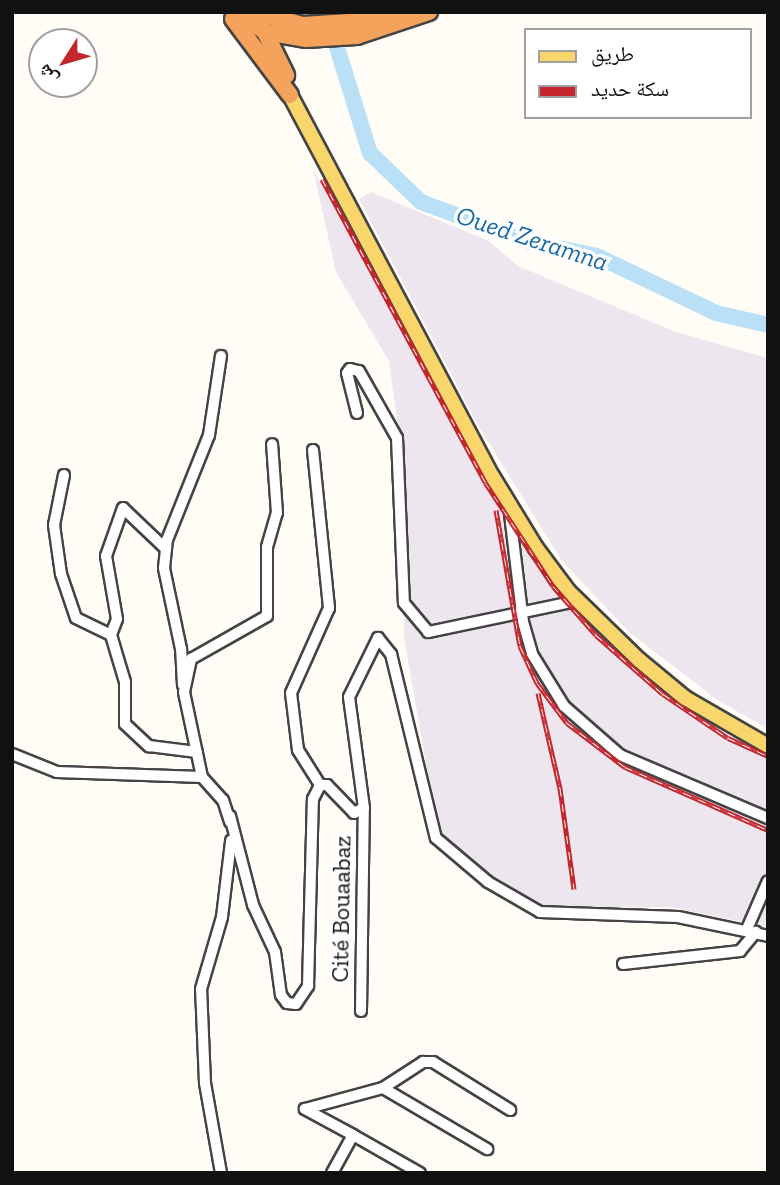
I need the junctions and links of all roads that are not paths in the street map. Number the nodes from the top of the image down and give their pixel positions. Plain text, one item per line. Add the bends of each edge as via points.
1 (227, 12) edge
2 (234, 12) edge
3 (253, 12) edge
4 (394, 12) edge
5 (429, 12) edge
6 (269, 26) junction
7 (355, 29) junction
8 (303, 34) junction
9 (293, 94) junction
10 (221, 356) dead end
11 (357, 413) dead end
12 (272, 444) dead end
13 (313, 450) dead end
14 (64, 475) dead end
15 (509, 506) junction
16 (166, 549) junction
17 (577, 601) junction
18 (521, 610) junction
19 (111, 635) junction
20 (184, 692) junction
21 (768, 746) edge
22 (197, 752) junction
23 (12, 754) edge
24 (202, 777) junction
25 (320, 785) junction
26 (364, 808) junction
27 (230, 816) junction
28 (768, 818) edge
29 (768, 881) edge
30 (752, 931) junction
31 (768, 936) edge
32 (623, 964) dead end
33 (360, 1011) dead end
34 (383, 1088) junction
35 (510, 1110) dead end
36 (352, 1135) junction
37 (487, 1149) dead end
38 (221, 1173) edge
39 (332, 1173) edge
40 (420, 1173) edge

1 - 9 highway
2 - 6 highway
3 - 6 highway
4 - 7 highway
5 - 7 highway
6 - 8 highway
6 - 9 highway
7 - 8 highway
8 - 9 highway via 288,56
9 - 15 main road via 328,171
10 - 16 street via 209,435
11 - 18 street via 347,373 350,369 359,371 397,438 404,603 414,619 428,632
12 - 20 street via 276,513 267,547 267,616 191,659
13 - 25 street via 329,608 291,693 298,750
14 - 19 street via 54,524 61,574 76,618
15 - 17 main road
15 - 18 street
16 - 19 street via 123,508 106,556 117,619
16 - 20 street via 164,568 181,649
17 - 18 street
17 - 21 main road via 685,698
18 - 28 street via 532,654 545,679 564,706 603,743 632,762
19 - 22 street via 125,682 125,724 149,746
20 - 22 street
22 - 24 street
23 - 24 street via 57,772
24 - 27 street via 214,786
25 - 26 street via 327,785 357,815
25 - 27 street via 313,799 308,986 296,1004 287,1003 281,995 275,952 253,905
26 - 30 street, Cité Bouaabaz via 349,697 378,638 391,654 436,838 449,852 540,912 571,917 678,916
26 - 33 street, Cité Bouaabaz
27 - 38 street via 231,851 222,917 201,989 205,1083
29 - 30 street
30 - 31 street
30 - 32 street via 740,951
34 - 35 street via 423,1062 433,1062
34 - 36 street via 305,1109
34 - 37 street
36 - 39 street
36 - 40 street

